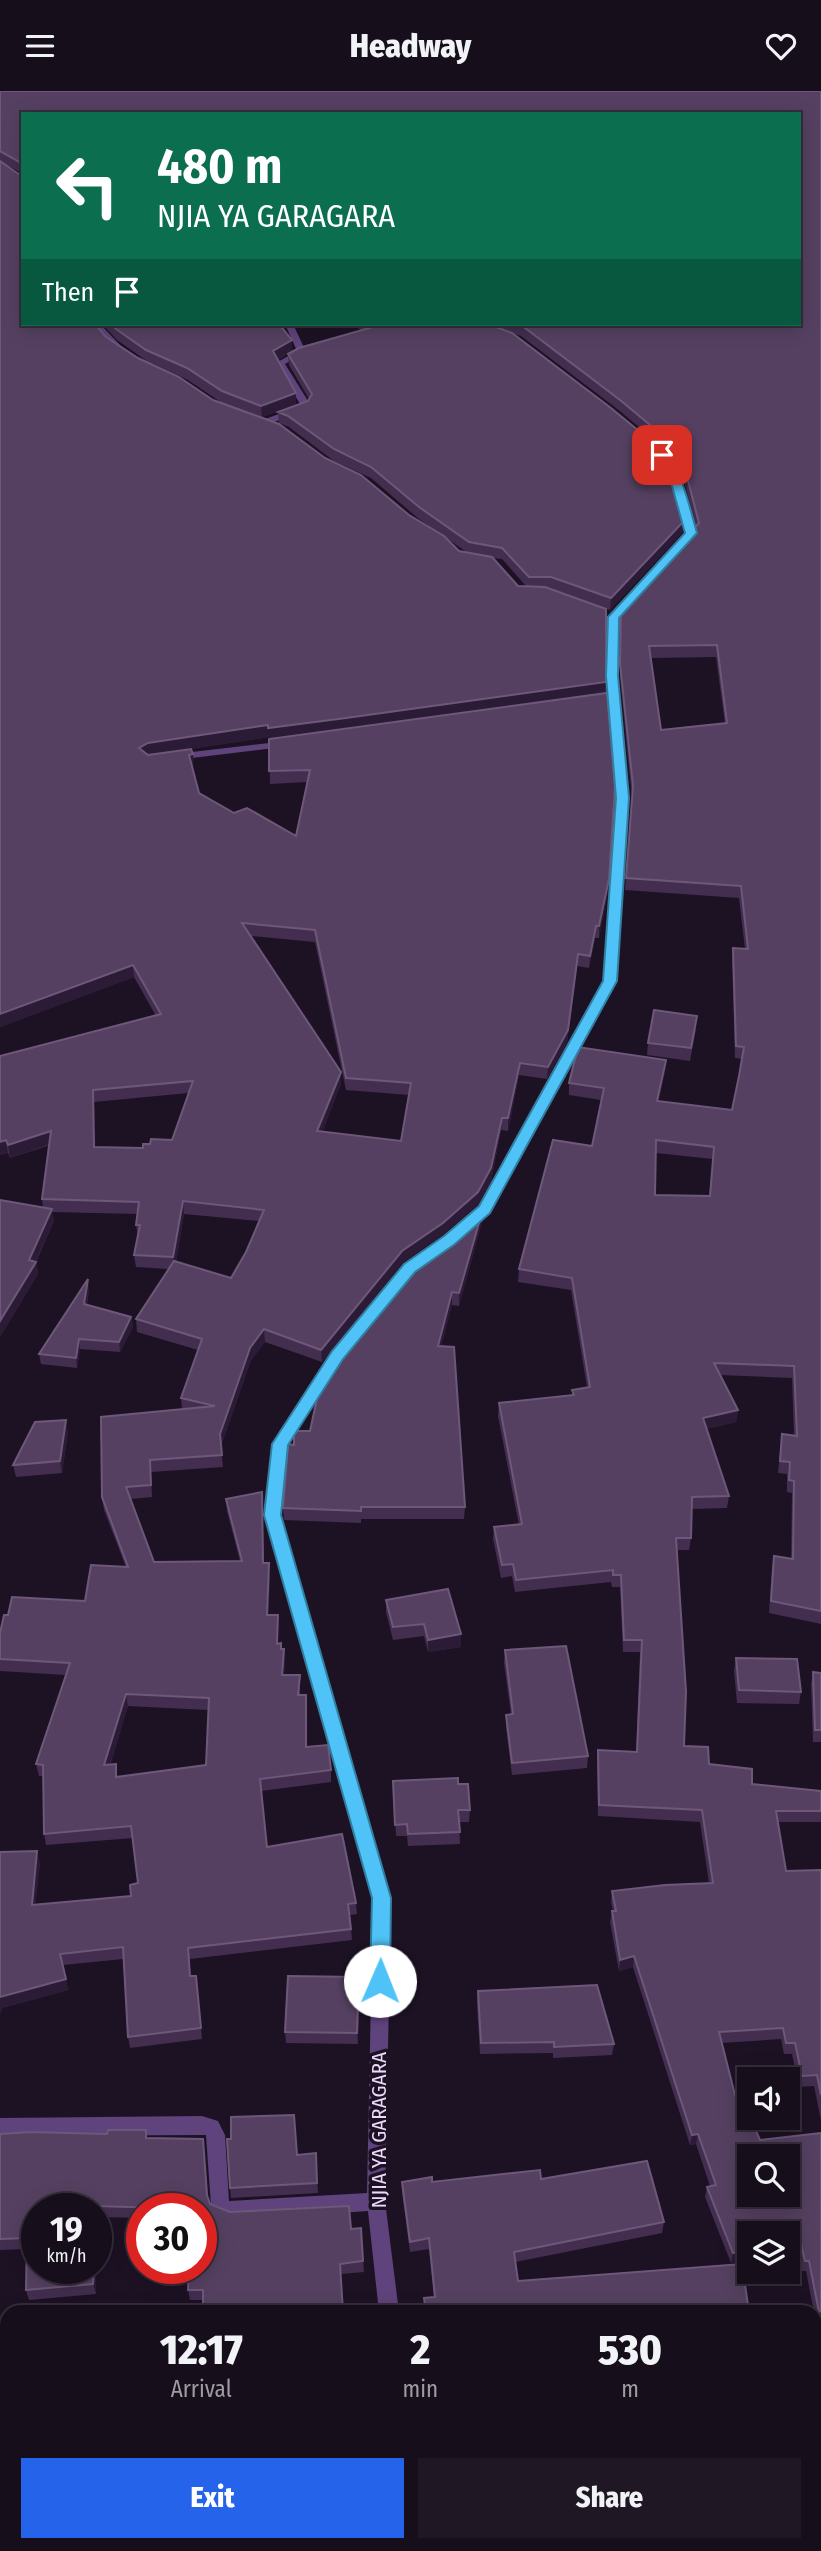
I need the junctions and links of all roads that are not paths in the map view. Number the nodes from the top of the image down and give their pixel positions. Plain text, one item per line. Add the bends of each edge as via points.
1 (97, 326) edge
2 (290, 326) edge
3 (132, 358) edge
4 (251, 419) edge
5 (262, 423) junction
6 (284, 431) edge
7 (634, 431) edge
8 (666, 562) edge
9 (641, 590) edge
10 (297, 743) edge
11 (161, 759) edge
12 (458, 1232) edge
13 (439, 1247) edge
14 (0, 2127) edge
15 (376, 2201) junction
16 (388, 2305) edge

1 - 3 street
2 - 5 street via 302,352 281,363 304,408
4 - 5 street
5 - 6 street
7 - 8 street via 662,455 678,486 691,533
9 - 12 street via 607,615 608,699 623,798 610,981 485,1209
10 - 11 street
13 - 15 street, NJIA YA GARAGARA via 410,1268 337,1355 280,1444 272,1515 382,1898
14 - 15 street via 202,2125 212,2127 216,2135 220,2206 231,2211
15 - 16 street, NJIA YA GARAGARA

